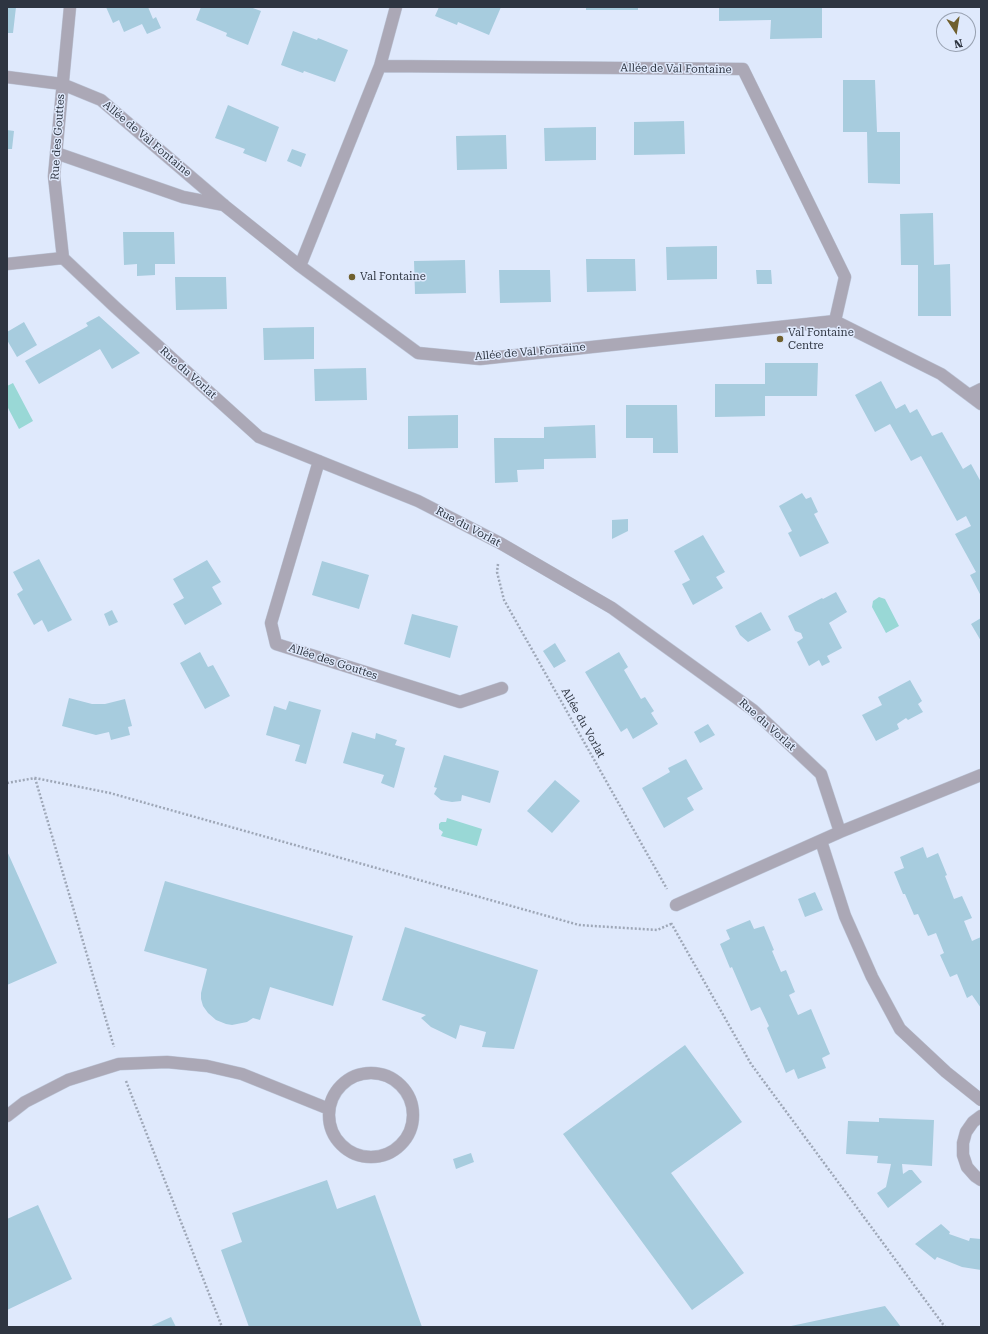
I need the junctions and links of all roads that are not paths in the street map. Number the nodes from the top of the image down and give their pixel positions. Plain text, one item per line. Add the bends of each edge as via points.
1 (70, 7) edge
2 (392, 9) edge
3 (380, 66) junction
4 (7, 77) edge
5 (62, 84) junction
6 (56, 153) junction
7 (225, 206) junction
8 (63, 258) junction
9 (7, 264) edge
10 (300, 266) junction
11 (835, 321) junction
12 (981, 389) edge
13 (969, 395) junction
14 (981, 404) edge
15 (319, 461) junction
16 (502, 688) dead end
17 (981, 775) edge
18 (840, 832) junction
19 (821, 841) junction
20 (676, 905) road end
21 (981, 1100) edge
22 (329, 1109) junction
23 (7, 1116) edge
24 (981, 1116) edge
25 (981, 1180) edge

1 - 5 street, Rue des Gouttes
2 - 3 street
3 - 10 street
3 - 11 street, Allée de Val Fontaine via 743,69 845,277
4 - 5 street, Allée de Val Fontaine
5 - 6 street, Rue des Gouttes
5 - 7 street, Allée de Val Fontaine via 101,100
6 - 7 street, Allée de Val Fontaine via 183,197
6 - 8 street, Rue des Gouttes via 54,176
7 - 10 street, Allée de Val Fontaine
8 - 9 street
8 - 15 street, Rue du Vorlat via 259,437
10 - 11 street, Allée de Val Fontaine via 418,353 480,359
11 - 13 street via 941,374
12 - 13 street
13 - 14 street
15 - 16 street, Allée des Gouttes via 271,623 276,644 460,702
15 - 18 street, Rue du Vorlat via 418,501 500,543 612,608 753,710 821,774
17 - 18 street
18 - 19 street
19 - 20 street
19 - 21 street via 845,916 872,977 900,1029 946,1072
22 - 22 street via 334,1135 353,1153 365,1157 391,1152 402,1144 409,1134 413,1120 413,1105 407,1092 397,1081 384,1074 369,1073 355,1076 342,1084 334,1095
22 - 23 street via 242,1074 207,1066 167,1062 119,1064 68,1080 25,1102
24 - 25 street via 966,1132 963,1143 963,1155 968,1167

